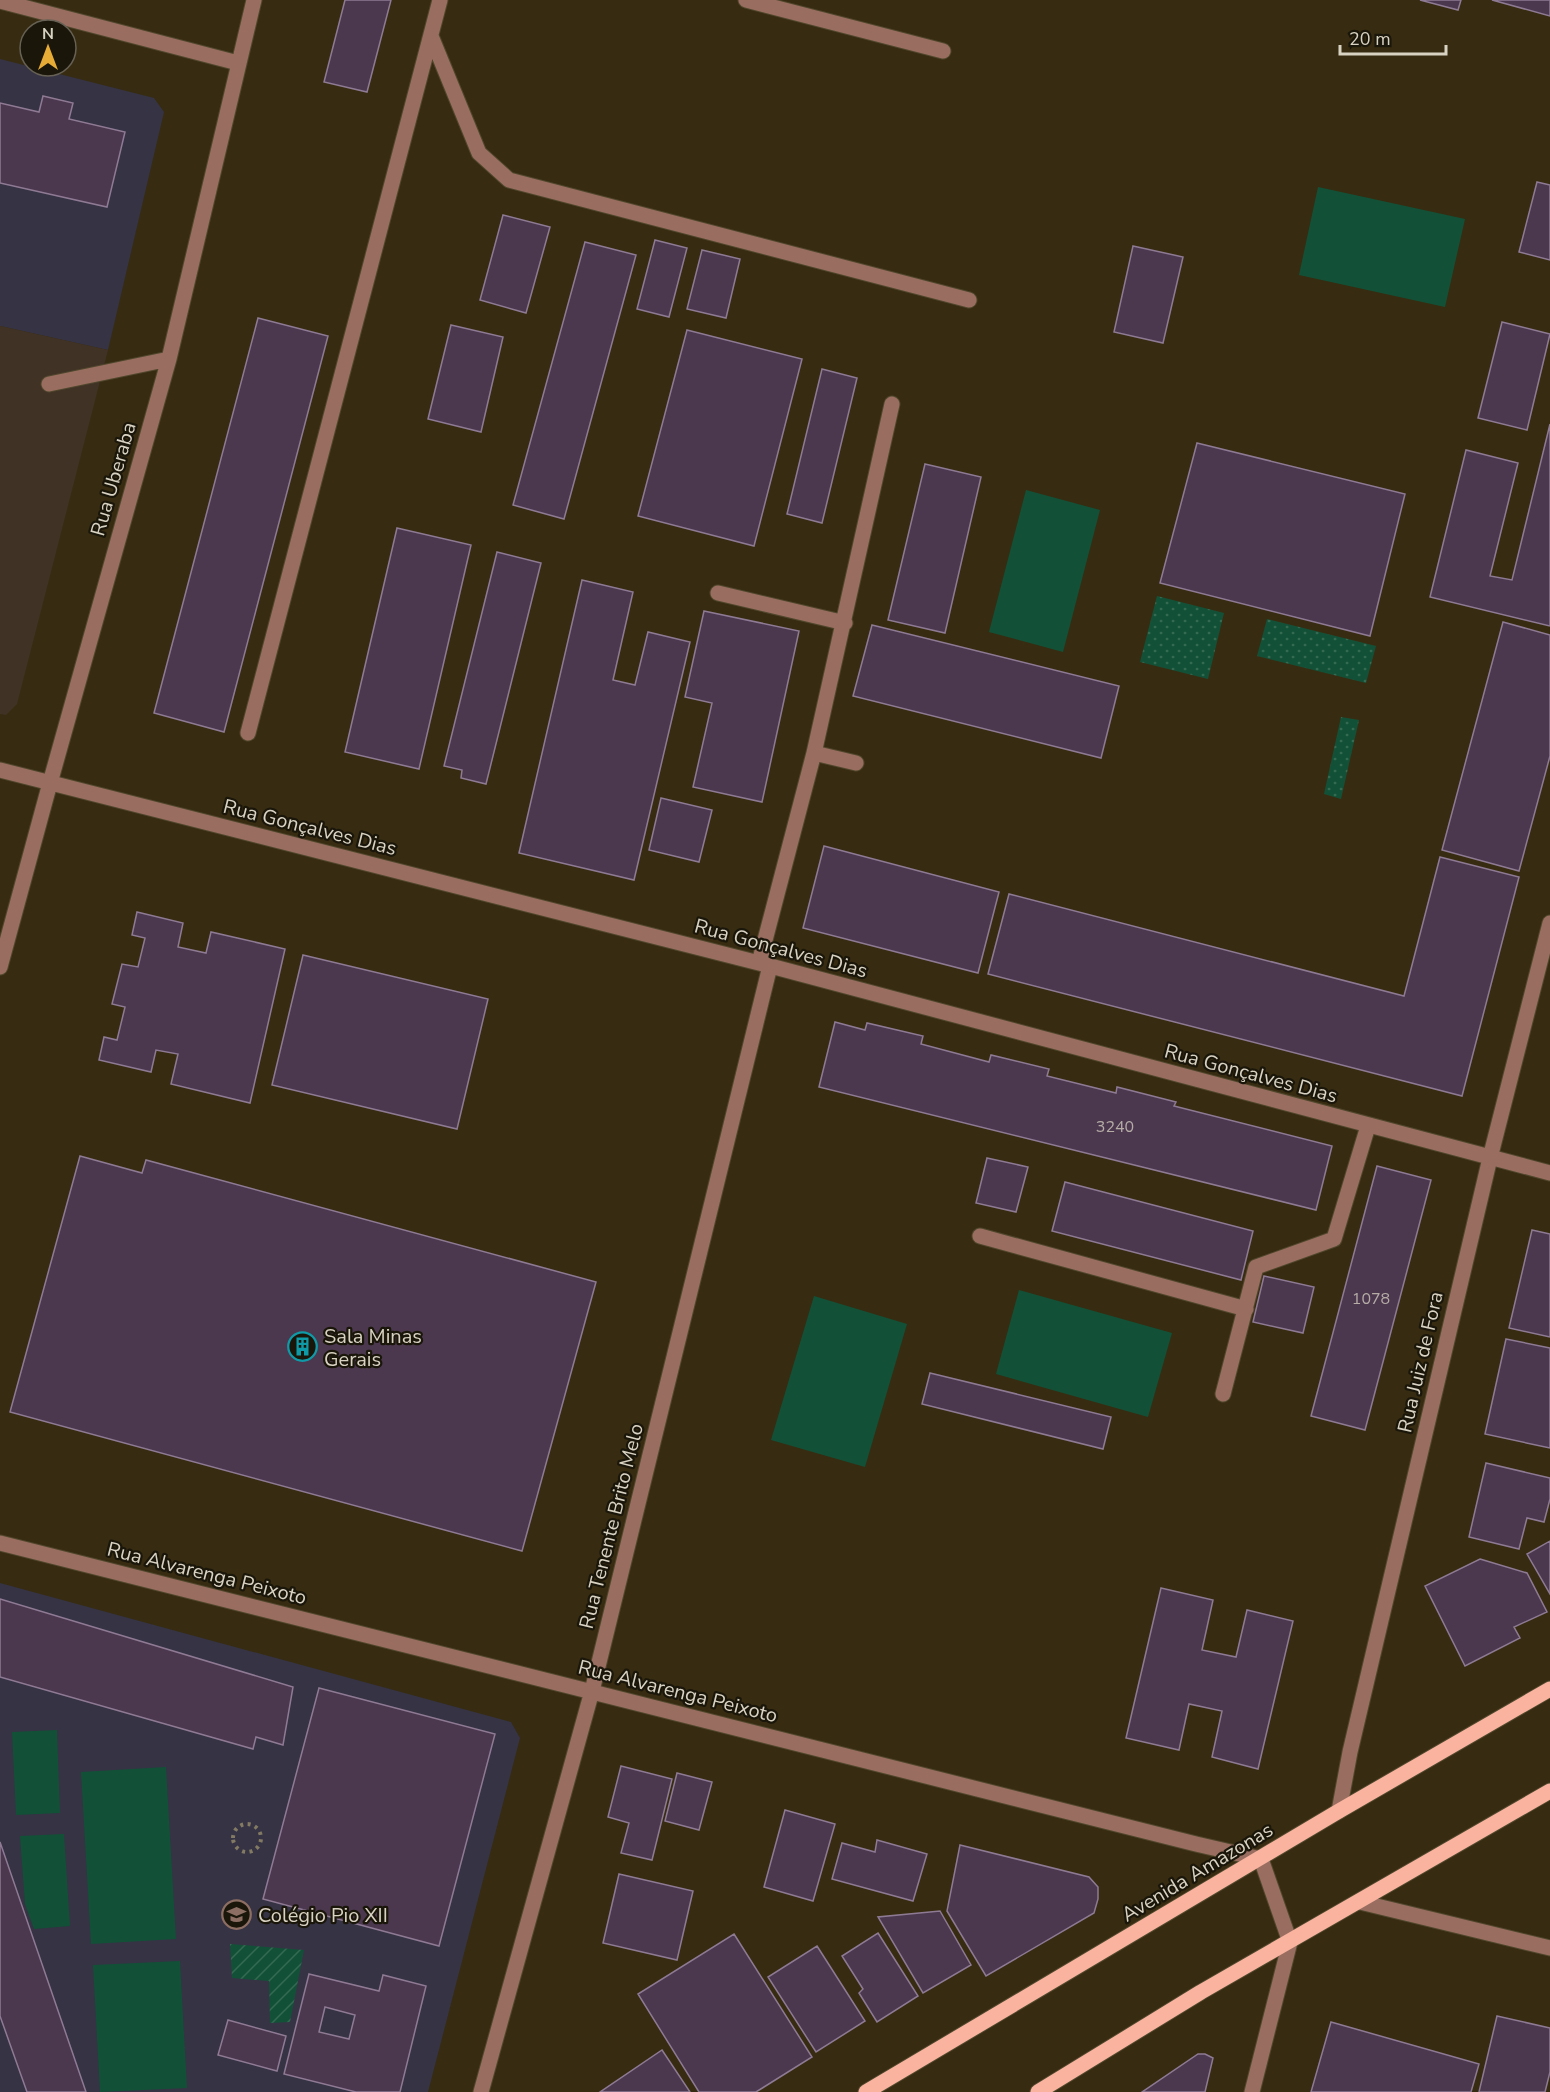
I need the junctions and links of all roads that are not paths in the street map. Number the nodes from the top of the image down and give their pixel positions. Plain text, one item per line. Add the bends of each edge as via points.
1 (254, 0) edge
2 (440, 0) edge
3 (746, 0) edge
4 (0, 1) edge
5 (431, 36) junction
6 (943, 51) dead end
7 (238, 63) junction
8 (969, 300) dead end
9 (169, 359) junction
10 (49, 384) dead end
11 (892, 404) dead end
12 (718, 593) dead end
13 (844, 623) junction
14 (248, 733) dead end
15 (814, 753) junction
16 (856, 763) dead end
17 (0, 770) edge
18 (50, 783) junction
19 (1550, 923) edge
20 (765, 964) junction
21 (0, 967) edge
22 (1368, 1126) junction
23 (1490, 1158) junction
24 (1550, 1173) edge
25 (980, 1236) dead end
26 (1246, 1309) junction
27 (1223, 1394) dead end
28 (0, 1543) edge
29 (1550, 1689) edge
30 (592, 1691) junction
31 (1550, 1791) edge
32 (1338, 1812) junction
33 (1261, 1858) junction
34 (1360, 1902) junction
35 (1290, 1942) junction
36 (1550, 1948) edge
37 (481, 2092) edge
38 (866, 2092) edge
39 (1038, 2092) edge
40 (1252, 2092) edge

1 - 7 street, Rua Uberaba
2 - 5 street
3 - 6 street
4 - 7 street
5 - 8 street via 479,153 508,180
5 - 14 street
7 - 9 street, Rua Uberaba
9 - 10 street
9 - 18 street, Rua Uberaba
11 - 13 street, Rua Tenente Brito Melo
12 - 13 street
13 - 15 street, Rua Tenente Brito Melo
15 - 16 street
15 - 20 street, Rua Tenente Brito Melo
17 - 18 street, Rua Gonçalves Dias
18 - 20 street, Rua Gonçalves Dias
18 - 21 street, Rua Uberaba
19 - 23 street, Rua Juiz de Fora
20 - 22 street, Rua Gonçalves Dias
20 - 30 street, Rua Tenente Brito Melo
22 - 23 street, Rua Gonçalves Dias
22 - 26 street via 1334,1239 1256,1267
23 - 24 street, Rua Gonçalves Dias
23 - 32 street, Rua Juiz de Fora
25 - 26 street
26 - 27 street
28 - 30 street, Rua Alvarenga Peixoto
29 - 32 main road, Avenida Amazonas
30 - 33 street, Rua Alvarenga Peixoto
30 - 37 street, Rua Tenente Brito Melo
31 - 34 main road
32 - 33 main road, Avenida Amazonas
33 - 35 street
33 - 38 main road, Avenida Amazonas
34 - 35 main road
34 - 36 street
35 - 39 main road
35 - 40 street

